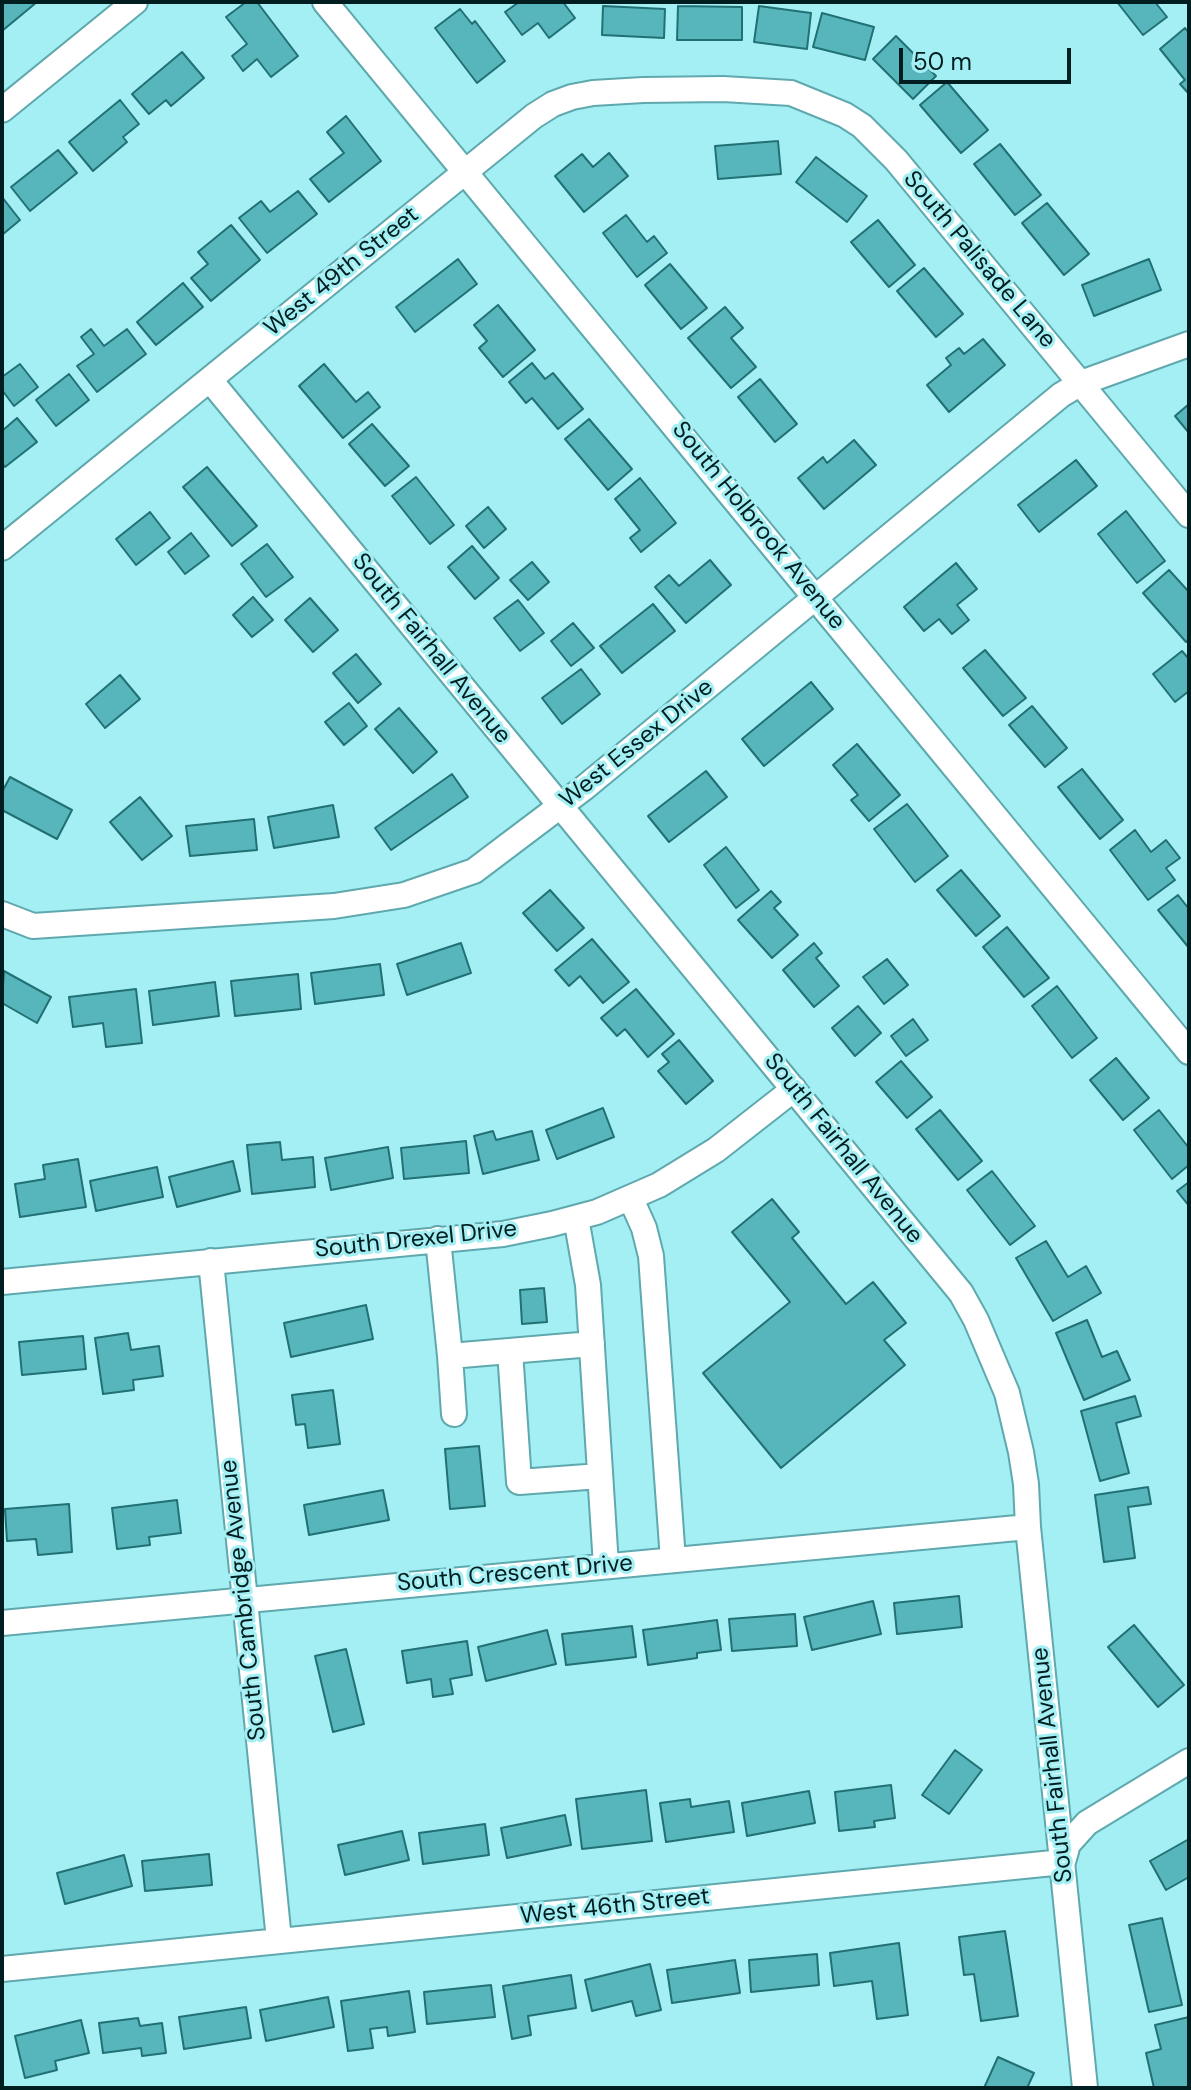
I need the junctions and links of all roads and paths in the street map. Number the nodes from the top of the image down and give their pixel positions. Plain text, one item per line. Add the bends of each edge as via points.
1 (135, 2) edge
2 (325, 2) edge
3 (718, 89) joint
4 (2, 110) edge
5 (466, 172) junction
6 (1189, 344) edge
7 (210, 380) junction
8 (1081, 383) junction
9 (1189, 515) edge
10 (2, 548) edge
11 (817, 597) junction
12 (560, 807) junction
13 (2, 914) edge
14 (1189, 1052) edge
15 (794, 1089) junction
16 (631, 1199) junction
17 (576, 1218) junction
18 (438, 1239) junction
19 (211, 1261) junction
20 (2, 1282) edge
21 (592, 1344) junction
22 (510, 1351) junction
23 (450, 1356) junction
24 (454, 1414) dead end
25 (600, 1476) junction
26 (1028, 1527) junction
27 (673, 1560) junction
28 (606, 1566) junction
29 (243, 1599) junction
30 (2, 1623) edge
31 (1189, 1761) edge
32 (1063, 1862) junction
33 (279, 1940) junction
34 (2, 1969) edge
35 (1085, 2088) edge

1 - 4 street
2 - 5 street, South Holbrook Avenue
3 - 5 street, West 49th Street via 572,97 534,116
3 - 8 street, South Palisade Lane via 791,93 862,126
5 - 7 street, West 49th Street
5 - 11 street, South Holbrook Avenue
6 - 8 street, West Essex Drive
7 - 10 street, West 49th Street
7 - 12 street, South Fairhall Avenue
8 - 9 street, South Palisade Lane
8 - 11 street, West Essex Drive
11 - 12 street, West Essex Drive
11 - 14 street, South Holbrook Avenue
12 - 13 street, West Essex Drive via 474,871 404,895 334,906 33,926
12 - 15 street, South Fairhall Avenue
15 - 16 street, South Drexel Drive via 691,1168
15 - 26 street, South Fairhall Avenue via 961,1293 976,1320 1007,1393 1021,1452
16 - 17 street, South Drexel Drive
16 - 27 street via 651,1256
17 - 18 street, South Drexel Drive via 503,1234
17 - 21 street
18 - 19 street, South Drexel Drive
18 - 23 street
19 - 20 street, South Drexel Drive
19 - 29 street, South Cambridge Avenue
21 - 22 street
21 - 25 street
22 - 23 street
22 - 25 street via 519,1482
23 - 24 street
25 - 28 street
26 - 27 street, South Crescent Drive
26 - 32 street, South Fairhall Avenue
27 - 28 street, South Crescent Drive
28 - 29 street, South Crescent Drive
29 - 30 street, South Crescent Drive
29 - 33 street, South Cambridge Avenue
31 - 32 street via 1087,1823 1068,1844
32 - 33 street, West 46th Street
32 - 35 street, South Fairhall Avenue
33 - 34 street, West 46th Street

